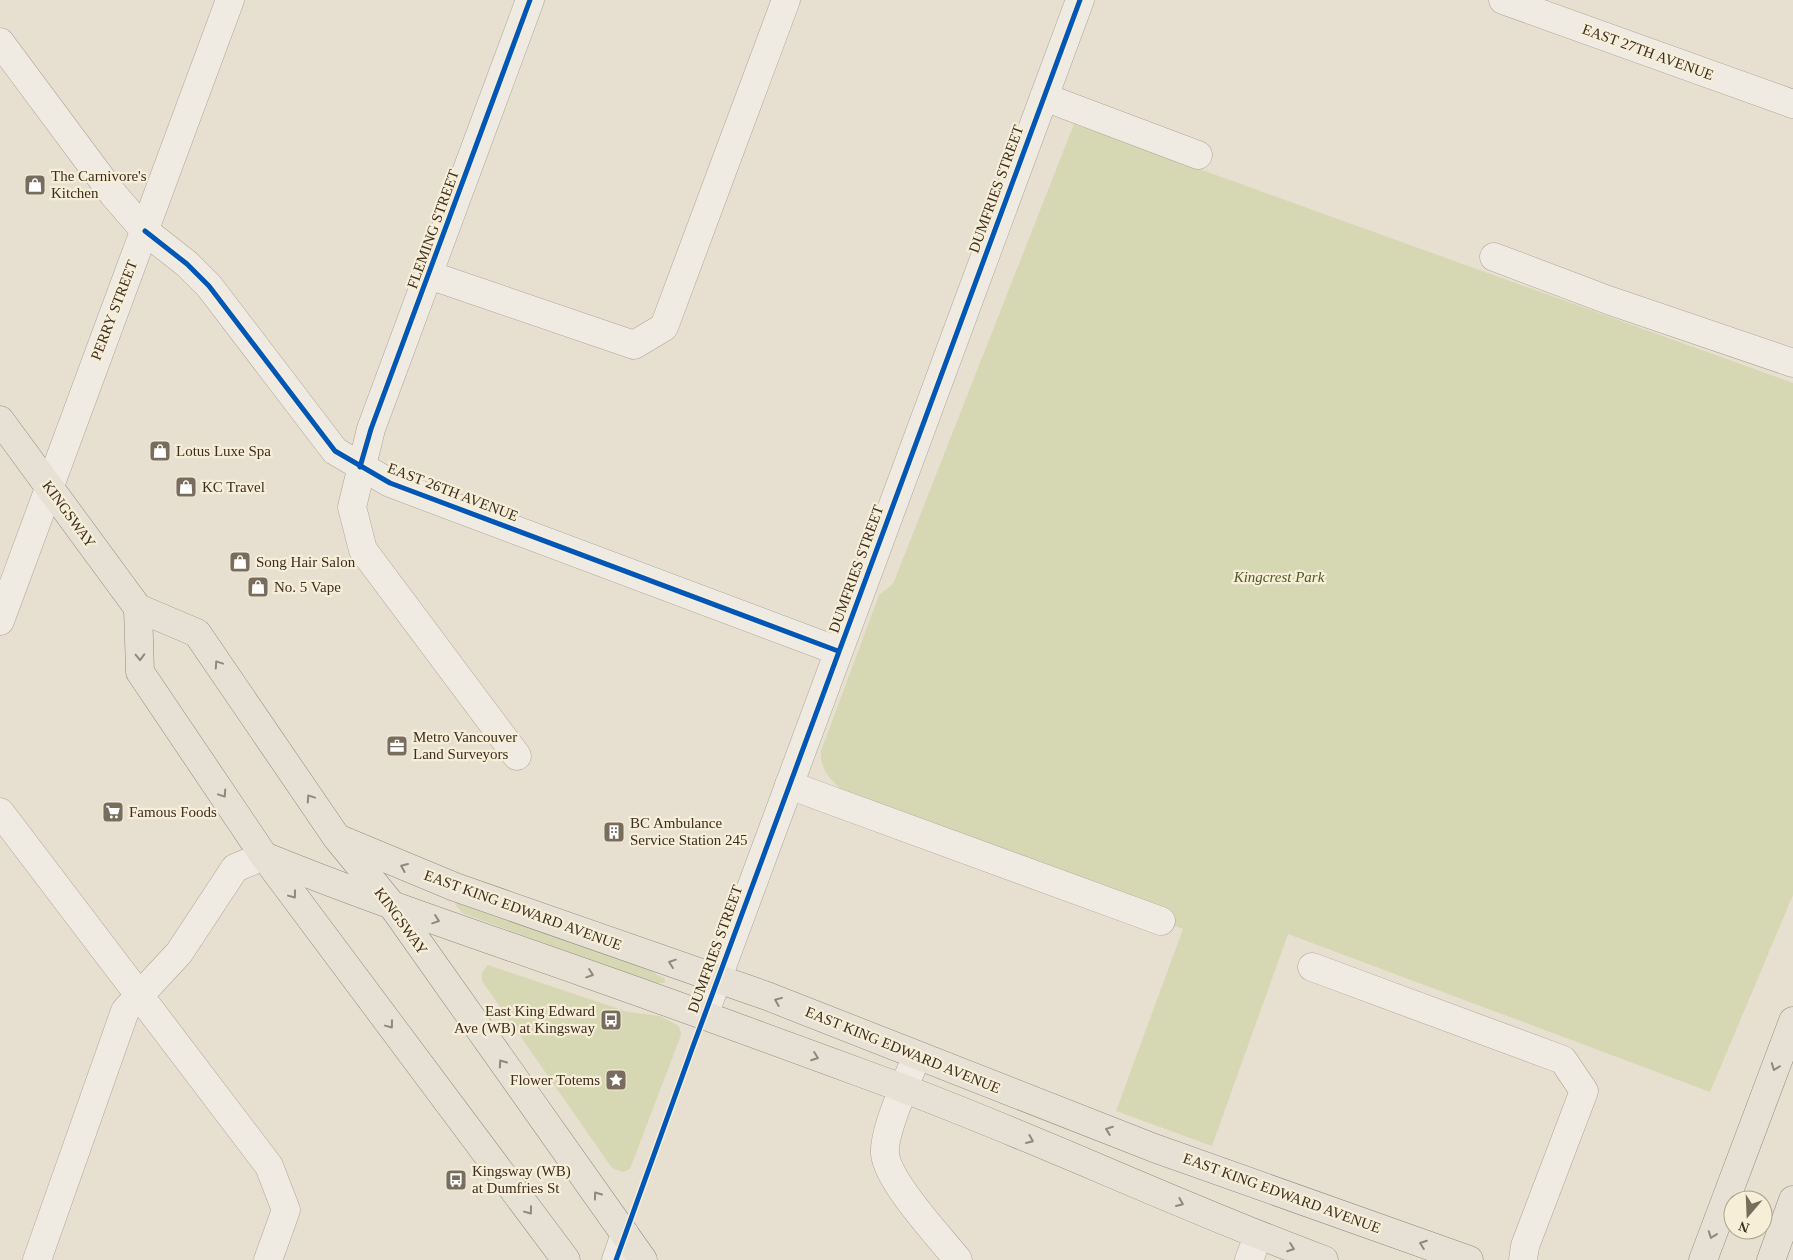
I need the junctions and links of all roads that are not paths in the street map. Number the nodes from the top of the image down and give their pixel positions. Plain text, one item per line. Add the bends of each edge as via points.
1 (230, 0) edge
2 (530, 0) edge
3 (786, 0) edge
4 (1080, 0) edge
5 (1503, 0) edge
6 (0, 42) edge
7 (1044, 97) junction
8 (1793, 104) edge
9 (1198, 156) dead end
10 (145, 231) junction
11 (1494, 257) dead end
12 (429, 275) junction
13 (1793, 363) edge
14 (0, 420) edge
15 (360, 467) junction
16 (50, 488) junction
17 (138, 608) junction
18 (0, 621) edge
19 (838, 651) junction
20 (517, 756) dead end
21 (789, 785) junction
22 (0, 812) edge
23 (338, 838) junction
24 (264, 856) junction
25 (390, 904) junction
26 (1161, 922) dead end
27 (1312, 967) dead end
28 (718, 979) junction
29 (140, 995) junction
30 (704, 1015) junction
31 (1793, 1021) edge
32 (917, 1056) junction
33 (904, 1089) junction
34 (1793, 1200) edge
35 (626, 1234) junction
36 (1254, 1248) edge
37 (37, 1260) edge
38 (268, 1260) edge
39 (566, 1260) edge
40 (616, 1260) edge
41 (643, 1260) edge
42 (958, 1260) edge
43 (1324, 1260) edge
44 (1469, 1260) edge
45 (1523, 1260) edge
46 (1703, 1260) edge
47 (1771, 1260) edge

1 - 10 street, PERRY STREET
2 - 12 street, FLEMING STREET
3 - 12 street via 664,327 634,345
4 - 7 street, DUMFRIES STREET
5 - 8 street, EAST 27TH AVENUE
6 - 10 street, EAST 26TH AVENUE via 113,194
7 - 9 street
7 - 19 street, DUMFRIES STREET
10 - 15 street, EAST 26TH AVENUE via 209,286 335,451
10 - 16 street, PERRY STREET
11 - 13 street
12 - 15 street, FLEMING STREET
14 - 16 main road, KINGSWAY
15 - 19 street, EAST 26TH AVENUE via 400,486
15 - 20 street, FLEMING STREET via 352,507 363,550
16 - 17 main road, KINGSWAY
16 - 18 street, PERRY STREET
23 -> 17 main road, KINGSWAY via 197,633
17 -> 24 main road via 140,672
19 - 21 street, DUMFRIES STREET
21 - 26 street
21 - 28 street, DUMFRIES STREET
22 - 29 street
23 - 25 main road, KINGSWAY
28 -> 23 main road, EAST KING EDWARD AVENUE via 455,887
24 - 25 main road
24 - 29 street via 235,868 180,953
24 -> 39 main road
25 -> 30 main road
35 -> 25 main road, KINGSWAY
27 - 45 street via 1563,1060 1584,1091 1525,1246
28 - 30 street, DUMFRIES STREET
32 -> 28 main road, EAST KING EDWARD AVENUE
29 - 37 street via 125,1010
29 - 38 street via 269,1166 286,1210
30 -> 33 main road
31 -> 46 main road
32 - 33 street
44 -> 32 main road, EAST KING EDWARD AVENUE via 1154,1148
33 -> 36 main road via 985,1121
33 - 42 street via 889,1129 885,1153 893,1176
34 - 47 main road
35 - 40 street
35 - 41 main road, KINGSWAY
36 -> 43 main road

